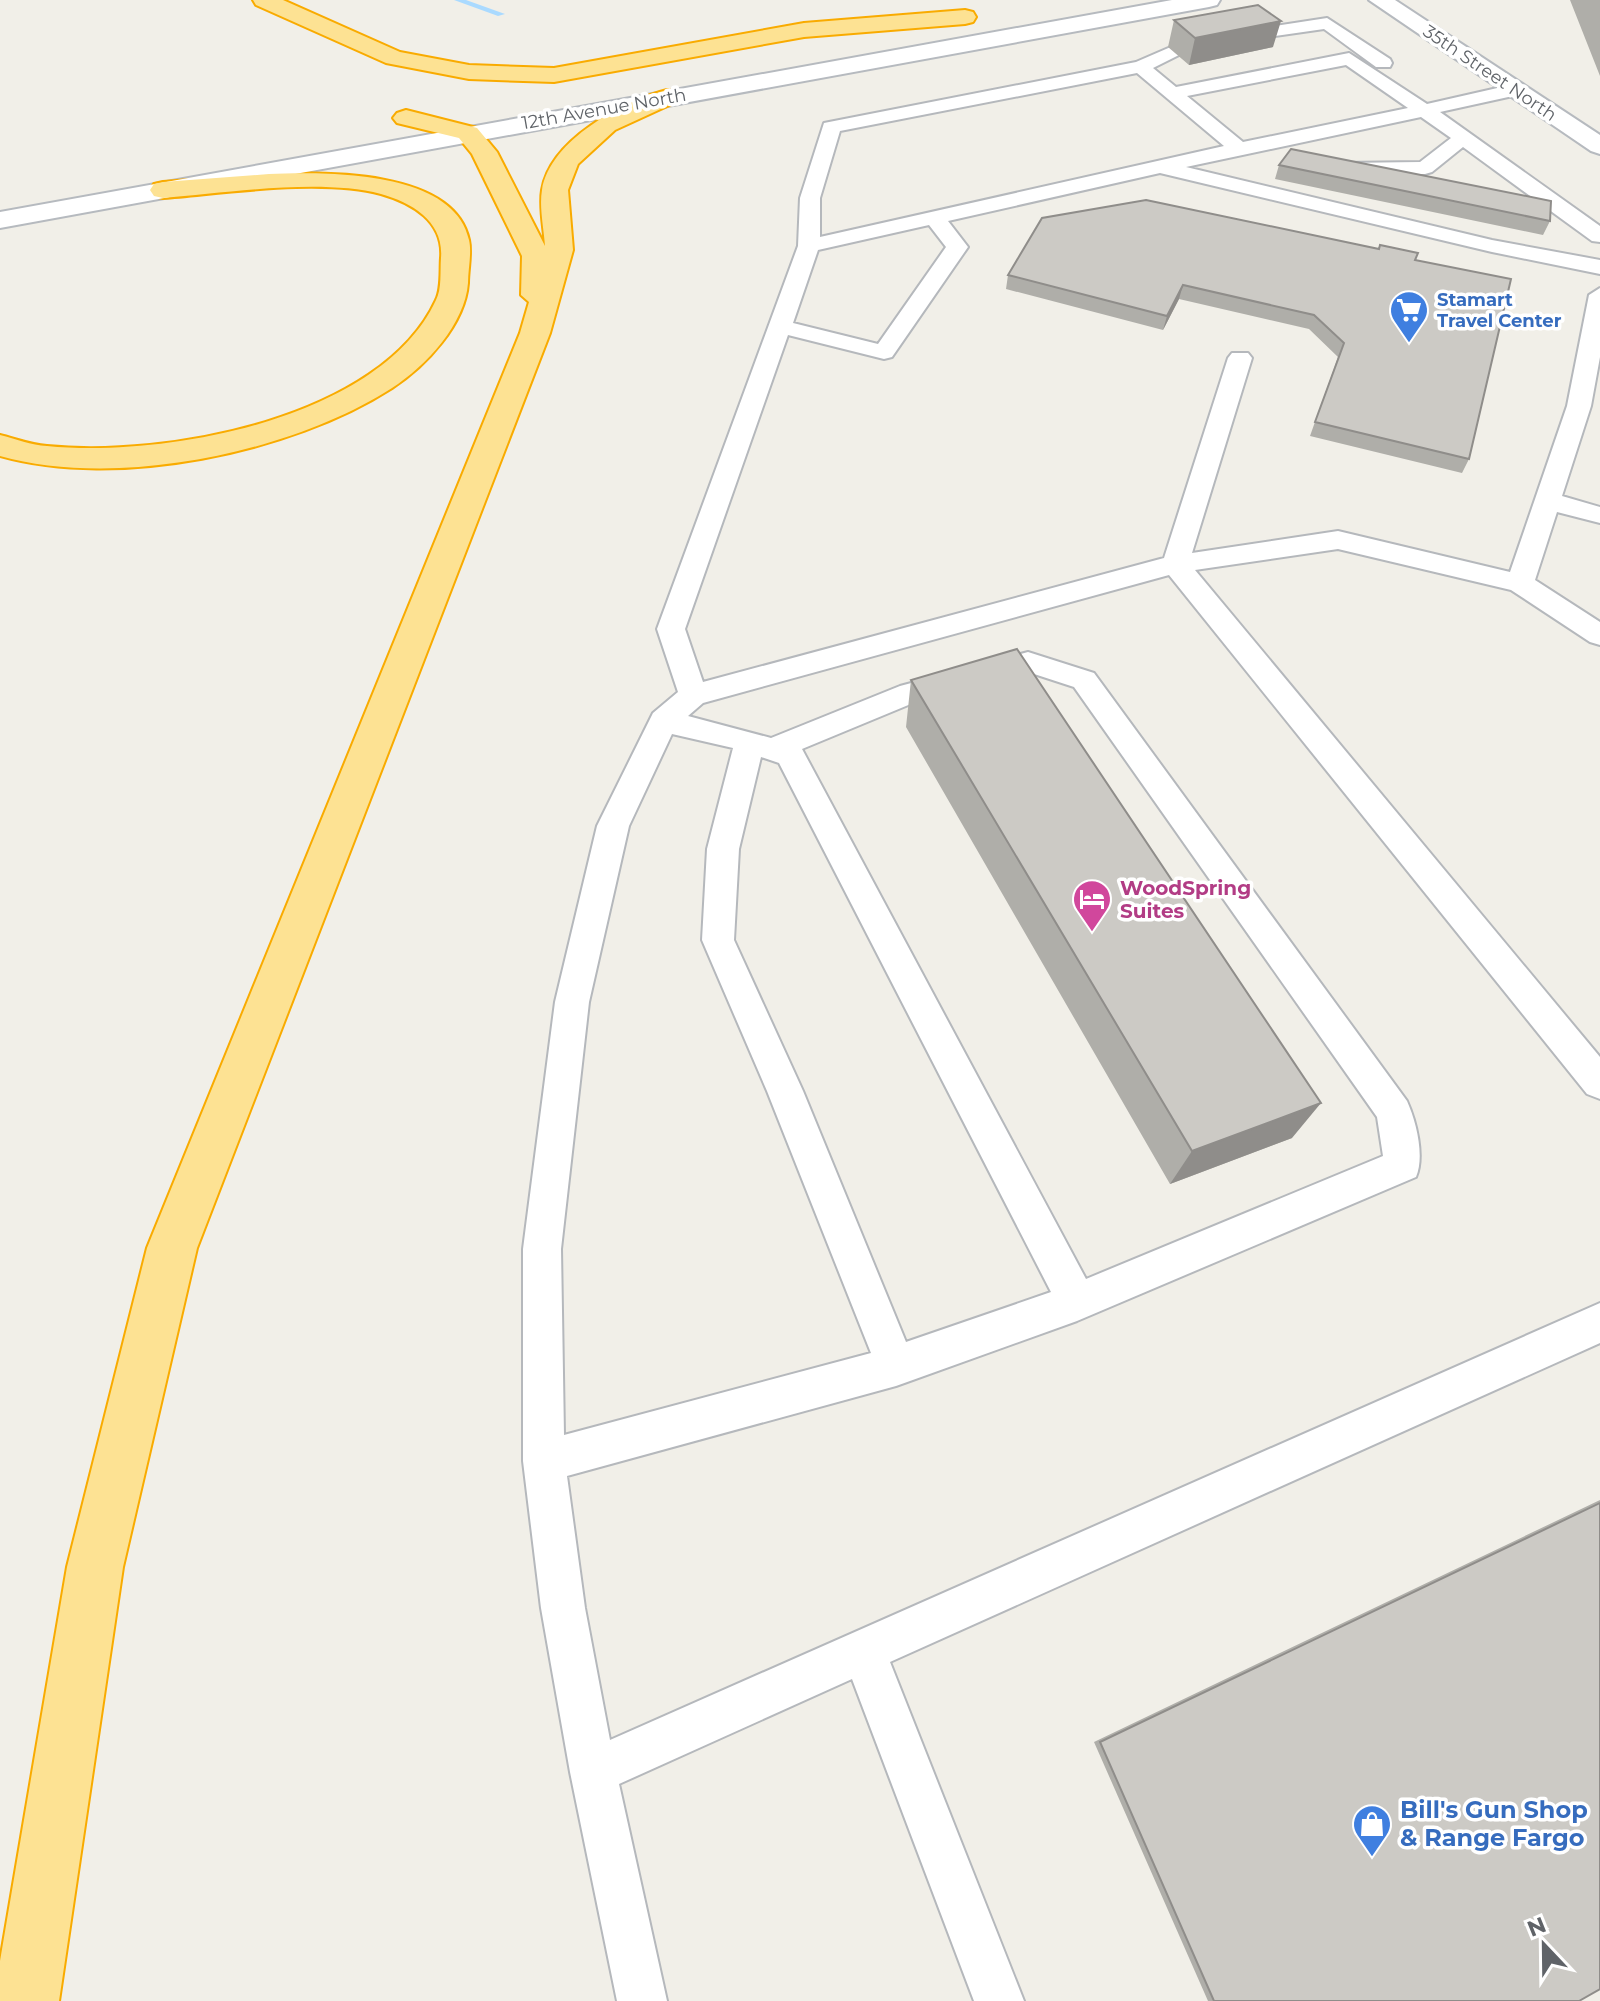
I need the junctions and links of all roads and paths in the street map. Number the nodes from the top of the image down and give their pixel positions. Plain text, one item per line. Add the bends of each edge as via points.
1 (264, 0) edge
2 (1209, 0) edge
3 (1380, 0) edge
4 (973, 15) joint
5 (1255, 34) edge
6 (1173, 51) dead end
7 (1141, 67) junction
8 (1384, 83) junction
9 (1515, 90) junction
10 (1174, 93) junction
11 (667, 97) junction
12 (515, 98) dead end
13 (1424, 110) junction
14 (406, 118) joint
15 (468, 120) junction
16 (378, 123) dead end
17 (1463, 138) junction
18 (1600, 146) edge
19 (1239, 149) junction
20 (1160, 167) junction
21 (1425, 168) junction
22 (1444, 183) edge
23 (1313, 186) junction
24 (163, 190) junction
25 (1363, 197) junction
26 (1408, 207) junction
27 (934, 218) junction
28 (9, 219) edge
29 (1600, 236) edge
30 (809, 246) junction
31 (1600, 267) edge
32 (1600, 295) edge
33 (778, 326) junction
34 (535, 333) junction
35 (1240, 358) dead end
36 (1594, 362) edge
37 (1589, 408) edge
38 (0, 445) edge
39 (1547, 501) junction
40 (1600, 515) edge
41 (1175, 564) junction
42 (1520, 583) junction
43 (1600, 635) edge
44 (693, 695) junction
45 (663, 721) junction
46 (761, 746) junction
47 (1600, 1083) edge
48 (1077, 1302) junction
49 (1600, 1323) edge
50 (896, 1366) junction
51 (544, 1461) junction
52 (864, 1652) junction
53 (593, 1772) junction
54 (26, 2001) edge
55 (642, 2001) edge
56 (999, 2001) edge

1 - 4 highway via 394,58 469,72 554,75 804,30
2 - 11 main road, 12th Avenue North
3 - 9 main road, 35th Street North
4 - 12 main road, 12th Avenue North
5 - 8 lane via 1327,23 1390,68
6 - 7 lane
7 - 10 lane
7 - 30 lane via 831,127 810,198
8 - 10 lane via 1349,59
8 - 13 lane
9 - 13 lane
9 - 18 main road, 35th Street North
10 - 19 lane
11 - 15 main road, 12th Avenue North
11 - 34 highway via 606,125 566,161 555,190 559,250
13 - 17 lane
13 - 19 lane
14 - 15 highway
14 - 16 main road
15 - 24 main road, 12th Avenue North
15 - 34 highway via 536,256
17 - 21 lane
17 - 29 lane
19 - 20 lane
20 - 23 lane
20 - 27 lane
21 - 22 lane
21 - 23 lane
21 - 25 lane
21 - 26 lane
23 - 25 lane
24 - 28 main road, 12th Avenue North
24 - 38 highway via 301,181 378,185 400,193 439,215 454,234 459,264 453,299 434,333 407,362 315,417 270,432 193,451 124,458 58,458
25 - 26 lane
26 - 31 lane via 1444,224
27 - 30 lane
27 - 33 lane via 957,247 884,352
30 - 33 lane
32 - 36 lane
33 - 44 lane via 671,629
34 - 54 highway via 172,1248 95,1567
35 - 41 lane
36 - 37 lane
37 - 39 lane
39 - 40 lane
39 - 42 lane
41 - 42 lane via 1338,540
41 - 44 lane
41 - 47 lane
42 - 43 lane
44 - 45 lane
45 - 46 lane
45 - 51 lane via 613,826 572,1002 542,1249
46 - 48 lane via 790,755
46 - 48 lane via 910,693 1028,662 1084,680 1394,1112 1403,1165
46 - 50 lane via 723,849 718,940
48 - 50 lane
49 - 52 lane
50 - 51 lane
51 - 53 lane via 563,1608
52 - 53 lane
52 - 56 lane
53 - 55 lane

